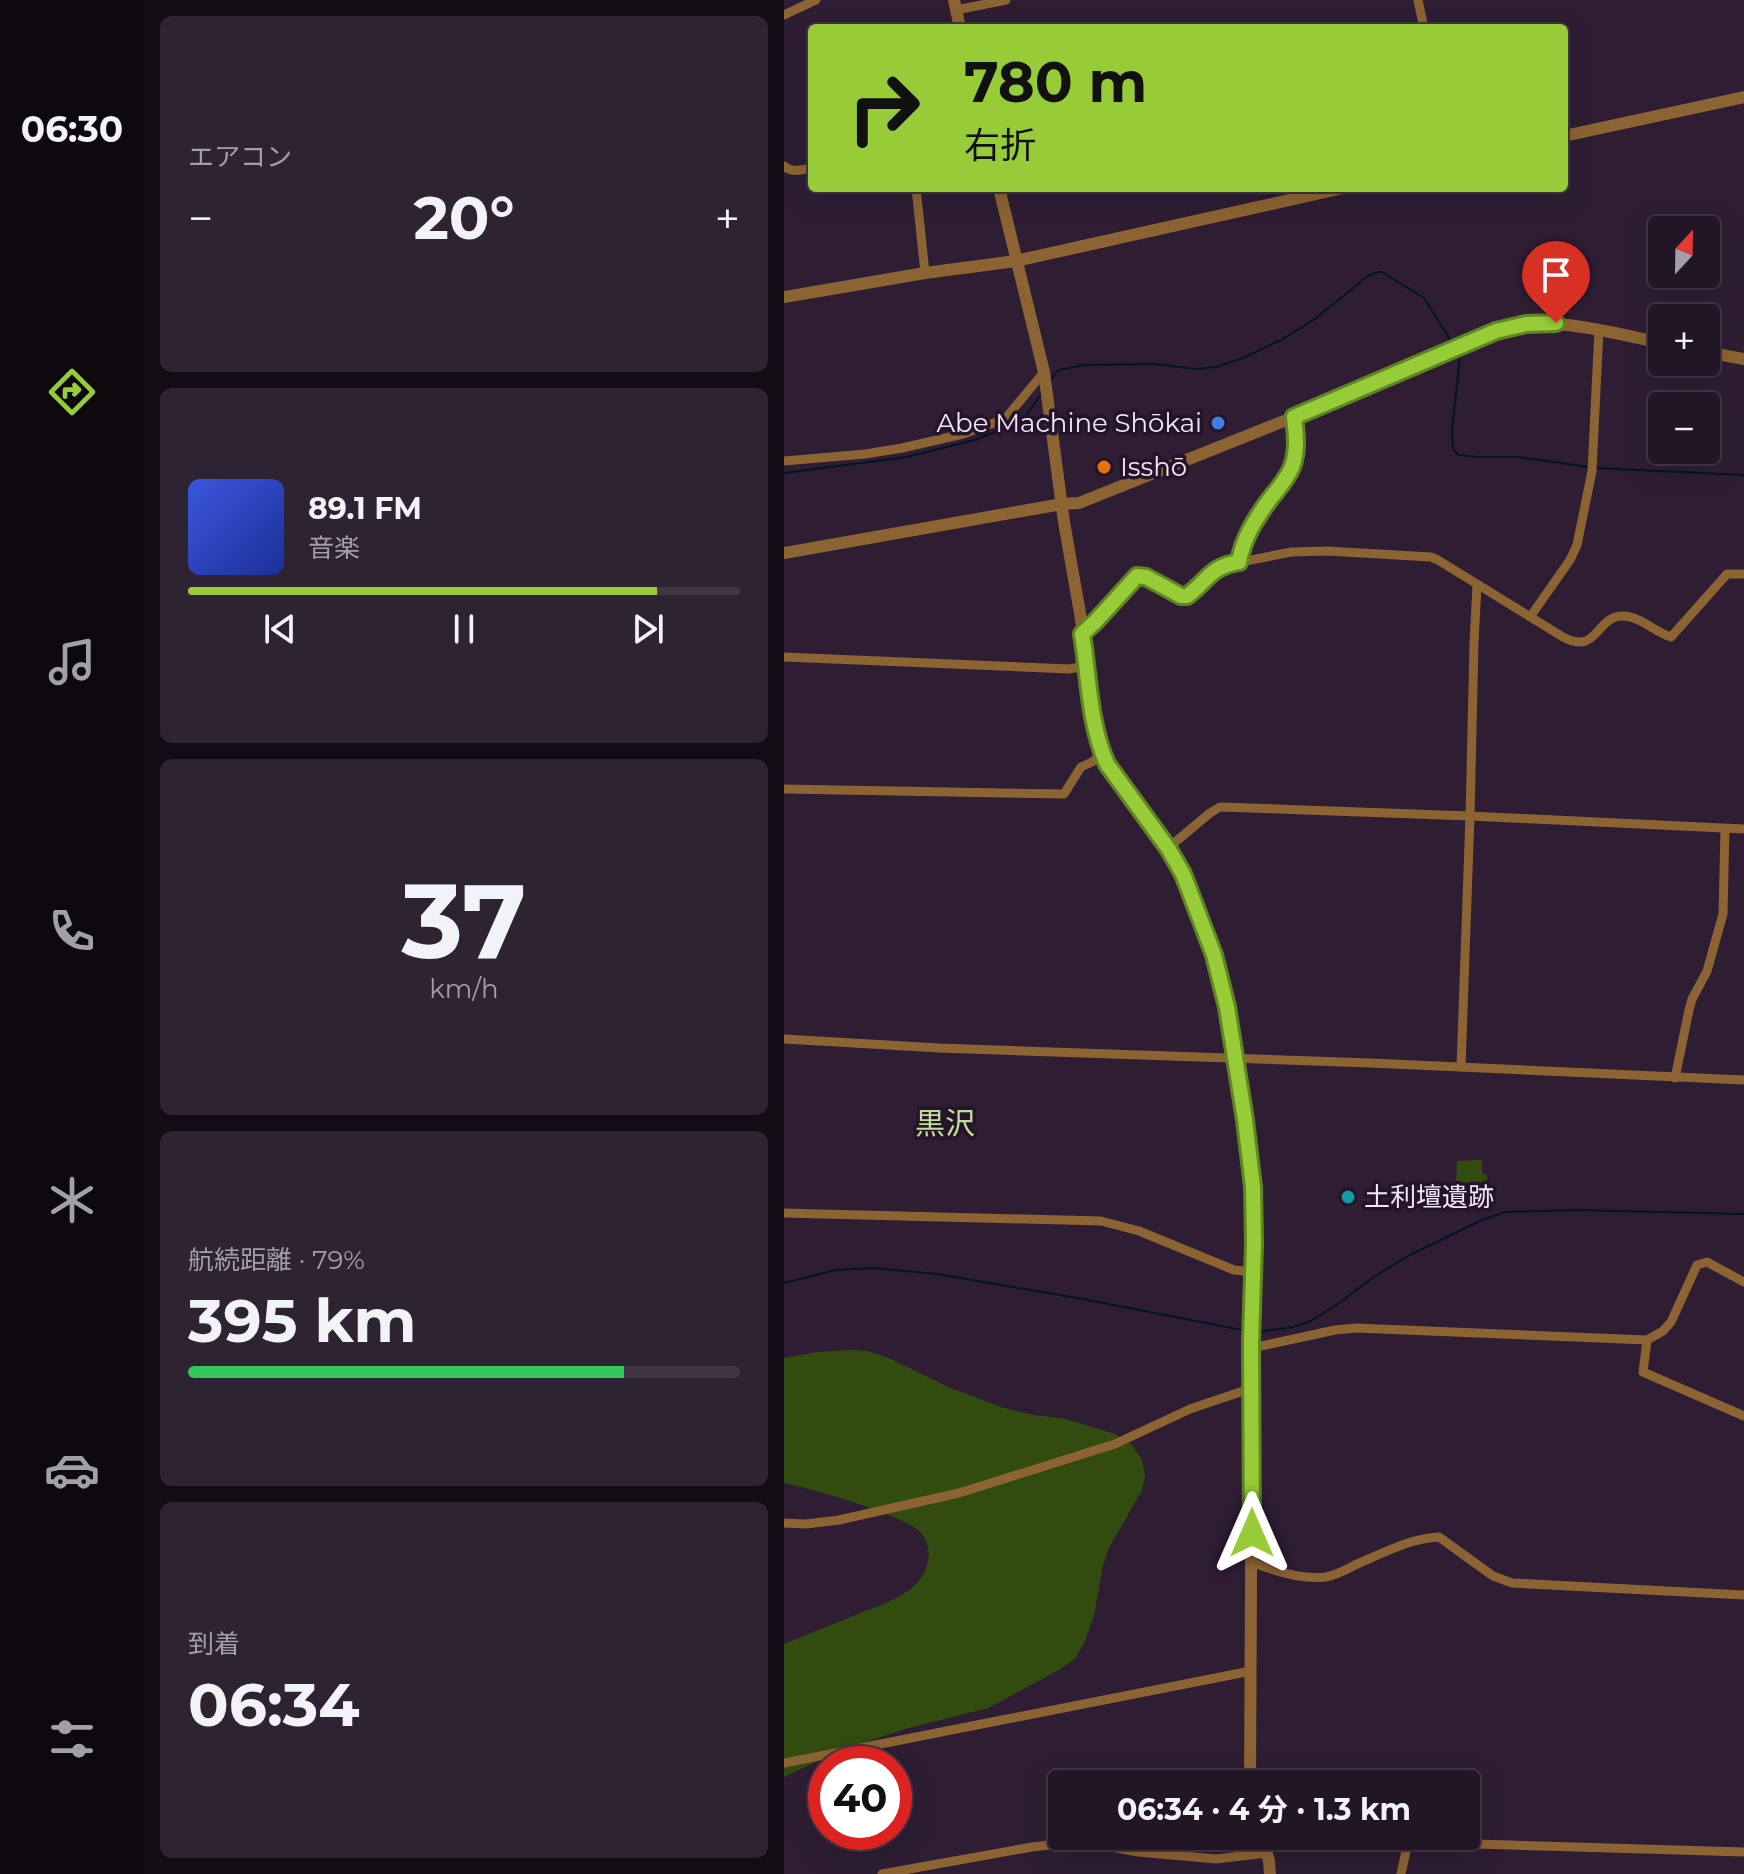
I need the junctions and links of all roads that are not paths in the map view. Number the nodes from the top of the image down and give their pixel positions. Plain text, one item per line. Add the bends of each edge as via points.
1 (816, 0) edge
2 (1006, 0) edge
3 (1418, 0) edge
4 (955, 5) edge
5 (784, 15) edge
6 (1423, 24) edge
7 (1744, 97) edge
8 (1568, 135) edge
9 (784, 166) edge
10 (808, 169) edge
11 (916, 192) edge
12 (1000, 192) edge
13 (1325, 192) edge
14 (1016, 261) junction
15 (925, 273) junction
16 (784, 297) edge
17 (1599, 329) junction
18 (1648, 340) edge
19 (1720, 355) edge
20 (1744, 359) edge
21 (1046, 382) junction
22 (1294, 417) junction
23 (784, 461) edge
24 (1062, 504) junction
25 (784, 553) edge
26 (1239, 562) junction
27 (1744, 574) edge
28 (1477, 585) junction
29 (1530, 617) junction
30 (1082, 634) junction
31 (784, 657) edge
32 (1087, 666) junction
33 (1102, 754) junction
34 (784, 789) edge
35 (1470, 816) junction
36 (1725, 829) junction
37 (1744, 829) edge
38 (1168, 848) junction
39 (784, 1039) edge
40 (1236, 1059) junction
41 (1461, 1067) junction
42 (1675, 1078) junction
43 (1744, 1080) edge
44 (784, 1213) edge
45 (1253, 1272) junction
46 (1744, 1282) edge
47 (1647, 1340) junction
48 (1252, 1344) junction
49 (1252, 1388) junction
50 (1744, 1416) edge
51 (784, 1523) edge
52 (1252, 1562) junction
53 (1744, 1595) edge
54 (1251, 1671) junction
55 (784, 1763) edge
56 (1250, 1770) edge
57 (1480, 1844) edge
58 (1266, 1850) edge
59 (1406, 1850) edge
60 (1744, 1852) edge
61 (1267, 1853) junction
62 (882, 1874) edge
63 (1270, 1874) edge
64 (1401, 1874) edge

1 - 5 street
2 - 4 street
3 - 6 street
7 - 8 street
9 - 10 street
11 - 15 street
12 - 14 street
13 - 14 street
14 - 15 street
14 - 21 street
15 - 16 street
17 - 18 street
17 - 22 street via 1556,323 1496,331
17 - 29 street via 1592,471 1577,545
19 - 20 street
21 - 23 street via 1005,419 963,434 865,454
21 - 24 street
22 - 24 street via 1079,503
22 - 26 street via 1292,467 1252,525
24 - 25 street
24 - 30 street
26 - 28 street via 1327,551 1431,557
26 - 30 street via 1216,569 1187,596 1137,576
27 - 29 street via 1727,574 1671,637 1622,616 1576,643
28 - 29 street
28 - 35 street
30 - 32 street
31 - 32 street
32 - 33 street
33 - 34 street via 1081,767 1064,794
33 - 38 street
35 - 36 street
35 - 38 street via 1220,807
35 - 41 street
36 - 37 street
36 - 42 street via 1723,914 1707,971 1692,999
38 - 40 street via 1214,955
39 - 40 street
40 - 41 street
40 - 45 street via 1253,1187
41 - 42 street
42 - 43 street
44 - 45 street via 1101,1221 1234,1270
45 - 48 street
46 - 47 street via 1707,1262 1697,1265 1671,1322
47 - 48 street via 1356,1328
47 - 50 street via 1643,1372
48 - 49 street
49 - 51 street via 1202,1404 1115,1444 959,1493 839,1520
49 - 52 street
52 - 53 street via 1322,1577 1439,1537 1493,1576 1512,1583
52 - 54 street
54 - 55 street
54 - 56 street
57 - 60 street
58 - 61 street
59 - 64 street
61 - 62 street via 1216,1859 1074,1842
61 - 63 street

